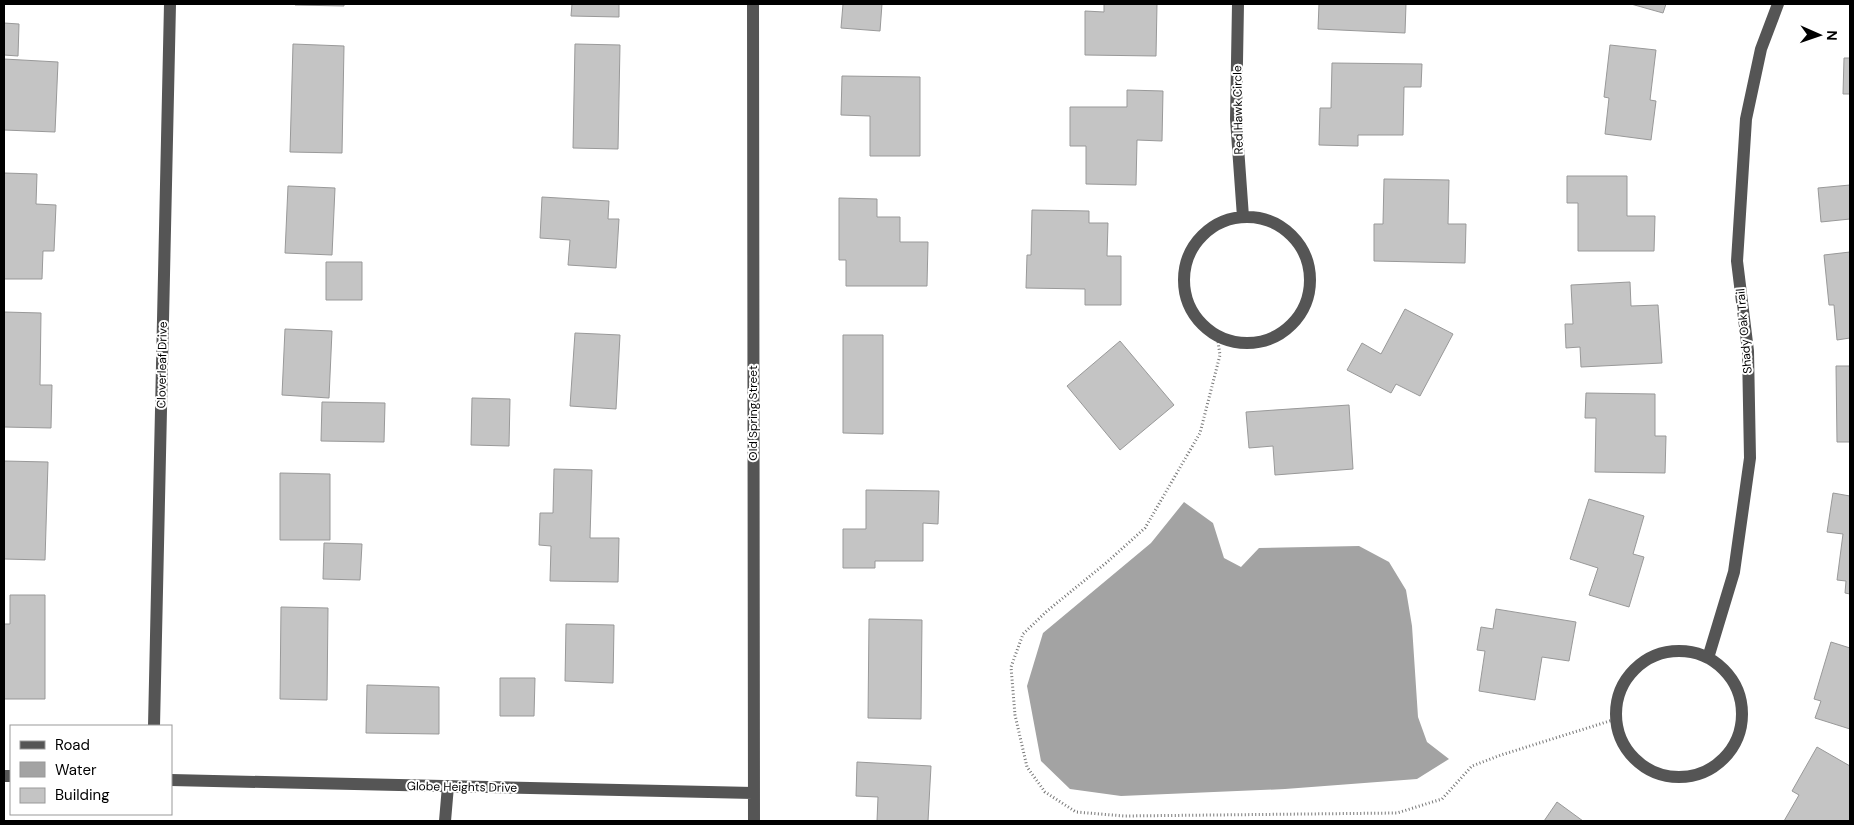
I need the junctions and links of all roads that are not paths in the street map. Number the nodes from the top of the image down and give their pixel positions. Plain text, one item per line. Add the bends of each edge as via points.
1 (170, 4) edge
2 (753, 4) edge
3 (1238, 4) edge
4 (1778, 4) edge
5 (1243, 217) junction
6 (1708, 658) junction
7 (154, 725) edge
8 (172, 780) edge
9 (448, 786) junction
10 (754, 793) junction
11 (445, 821) edge
12 (754, 821) edge

1 - 7 street, Cloverleaf Drive
2 - 10 street, Old Spring Street
3 - 5 street, Red Hawk Circle via 1236,119
4 - 6 street, Shady Oak Trail via 1761,49 1746,119 1737,261 1748,351 1750,458 1734,572
5 - 5 street via 1264,219 1283,228 1298,243 1307,262 1310,283 1305,304 1294,322 1278,335 1258,342 1236,342 1217,335 1200,323 1189,306 1184,286 1185,266 1193,247 1206,232 1223,221
6 - 6 street via 1726,672 1737,690 1742,712 1739,733 1729,752 1713,767 1693,776 1671,777 1650,771 1633,758 1621,740 1616,719 1617,700 1624,682 1653,656 1671,651 1690,652
8 - 9 street, Globe Heights Drive
9 - 10 street, Globe Heights Drive
9 - 11 street
10 - 12 street, Old Spring Street

